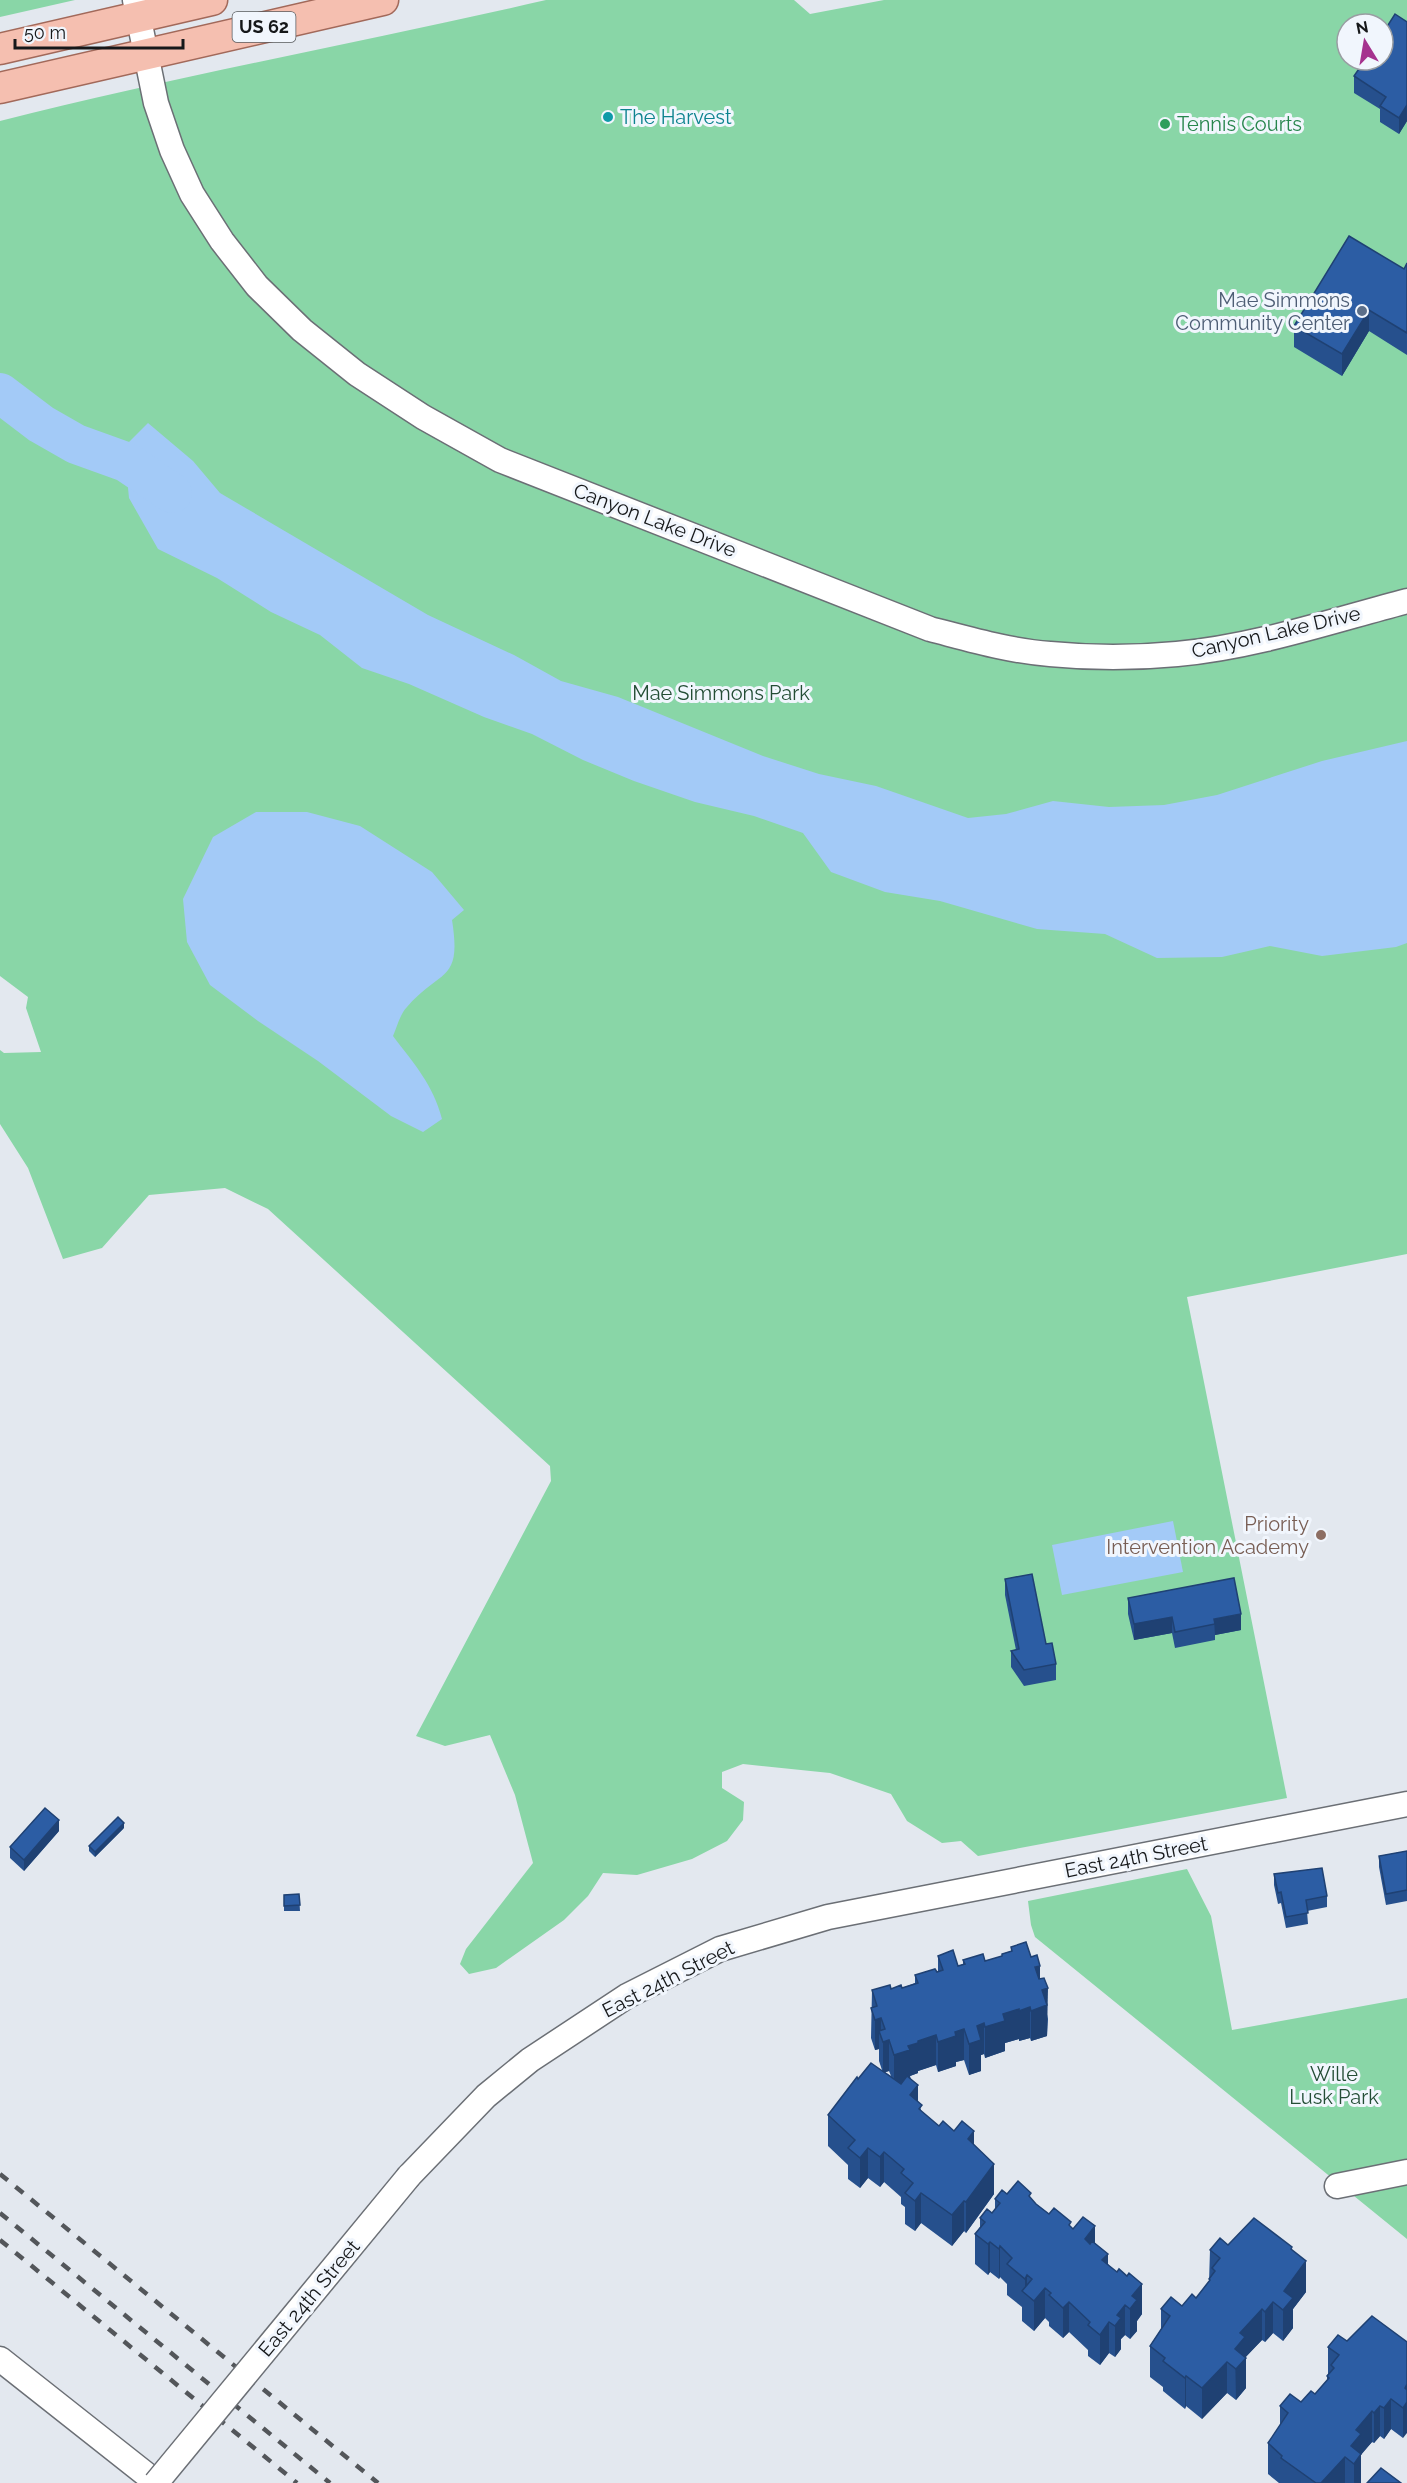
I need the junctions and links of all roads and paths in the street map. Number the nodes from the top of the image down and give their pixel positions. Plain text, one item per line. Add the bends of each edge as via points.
1 (212, 0) edge
2 (383, 0) edge
3 (137, 9) edge
4 (0, 49) edge
5 (145, 54) junction
6 (0, 87) edge
7 (1407, 602) edge
8 (1407, 1804) edge
9 (1407, 2172) edge
10 (1337, 2186) dead end
11 (0, 2360) edge
12 (156, 2483) edge

1 - 3 main road, US 62
2 - 5 main road, US 62
3 - 4 main road, US 62
3 - 5 street, Canyon Lake Drive
5 - 6 main road, US 62
5 - 7 street, Canyon Lake Drive via 156,103 188,185 222,241 256,286 357,374 500,460 930,629 1048,654 1177,654 1254,642
8 - 12 street, East 24th Street, bridge via 828,1917 720,1949 627,1996 530,2060 486,2096 409,2176
9 - 10 street
11 - 12 street

